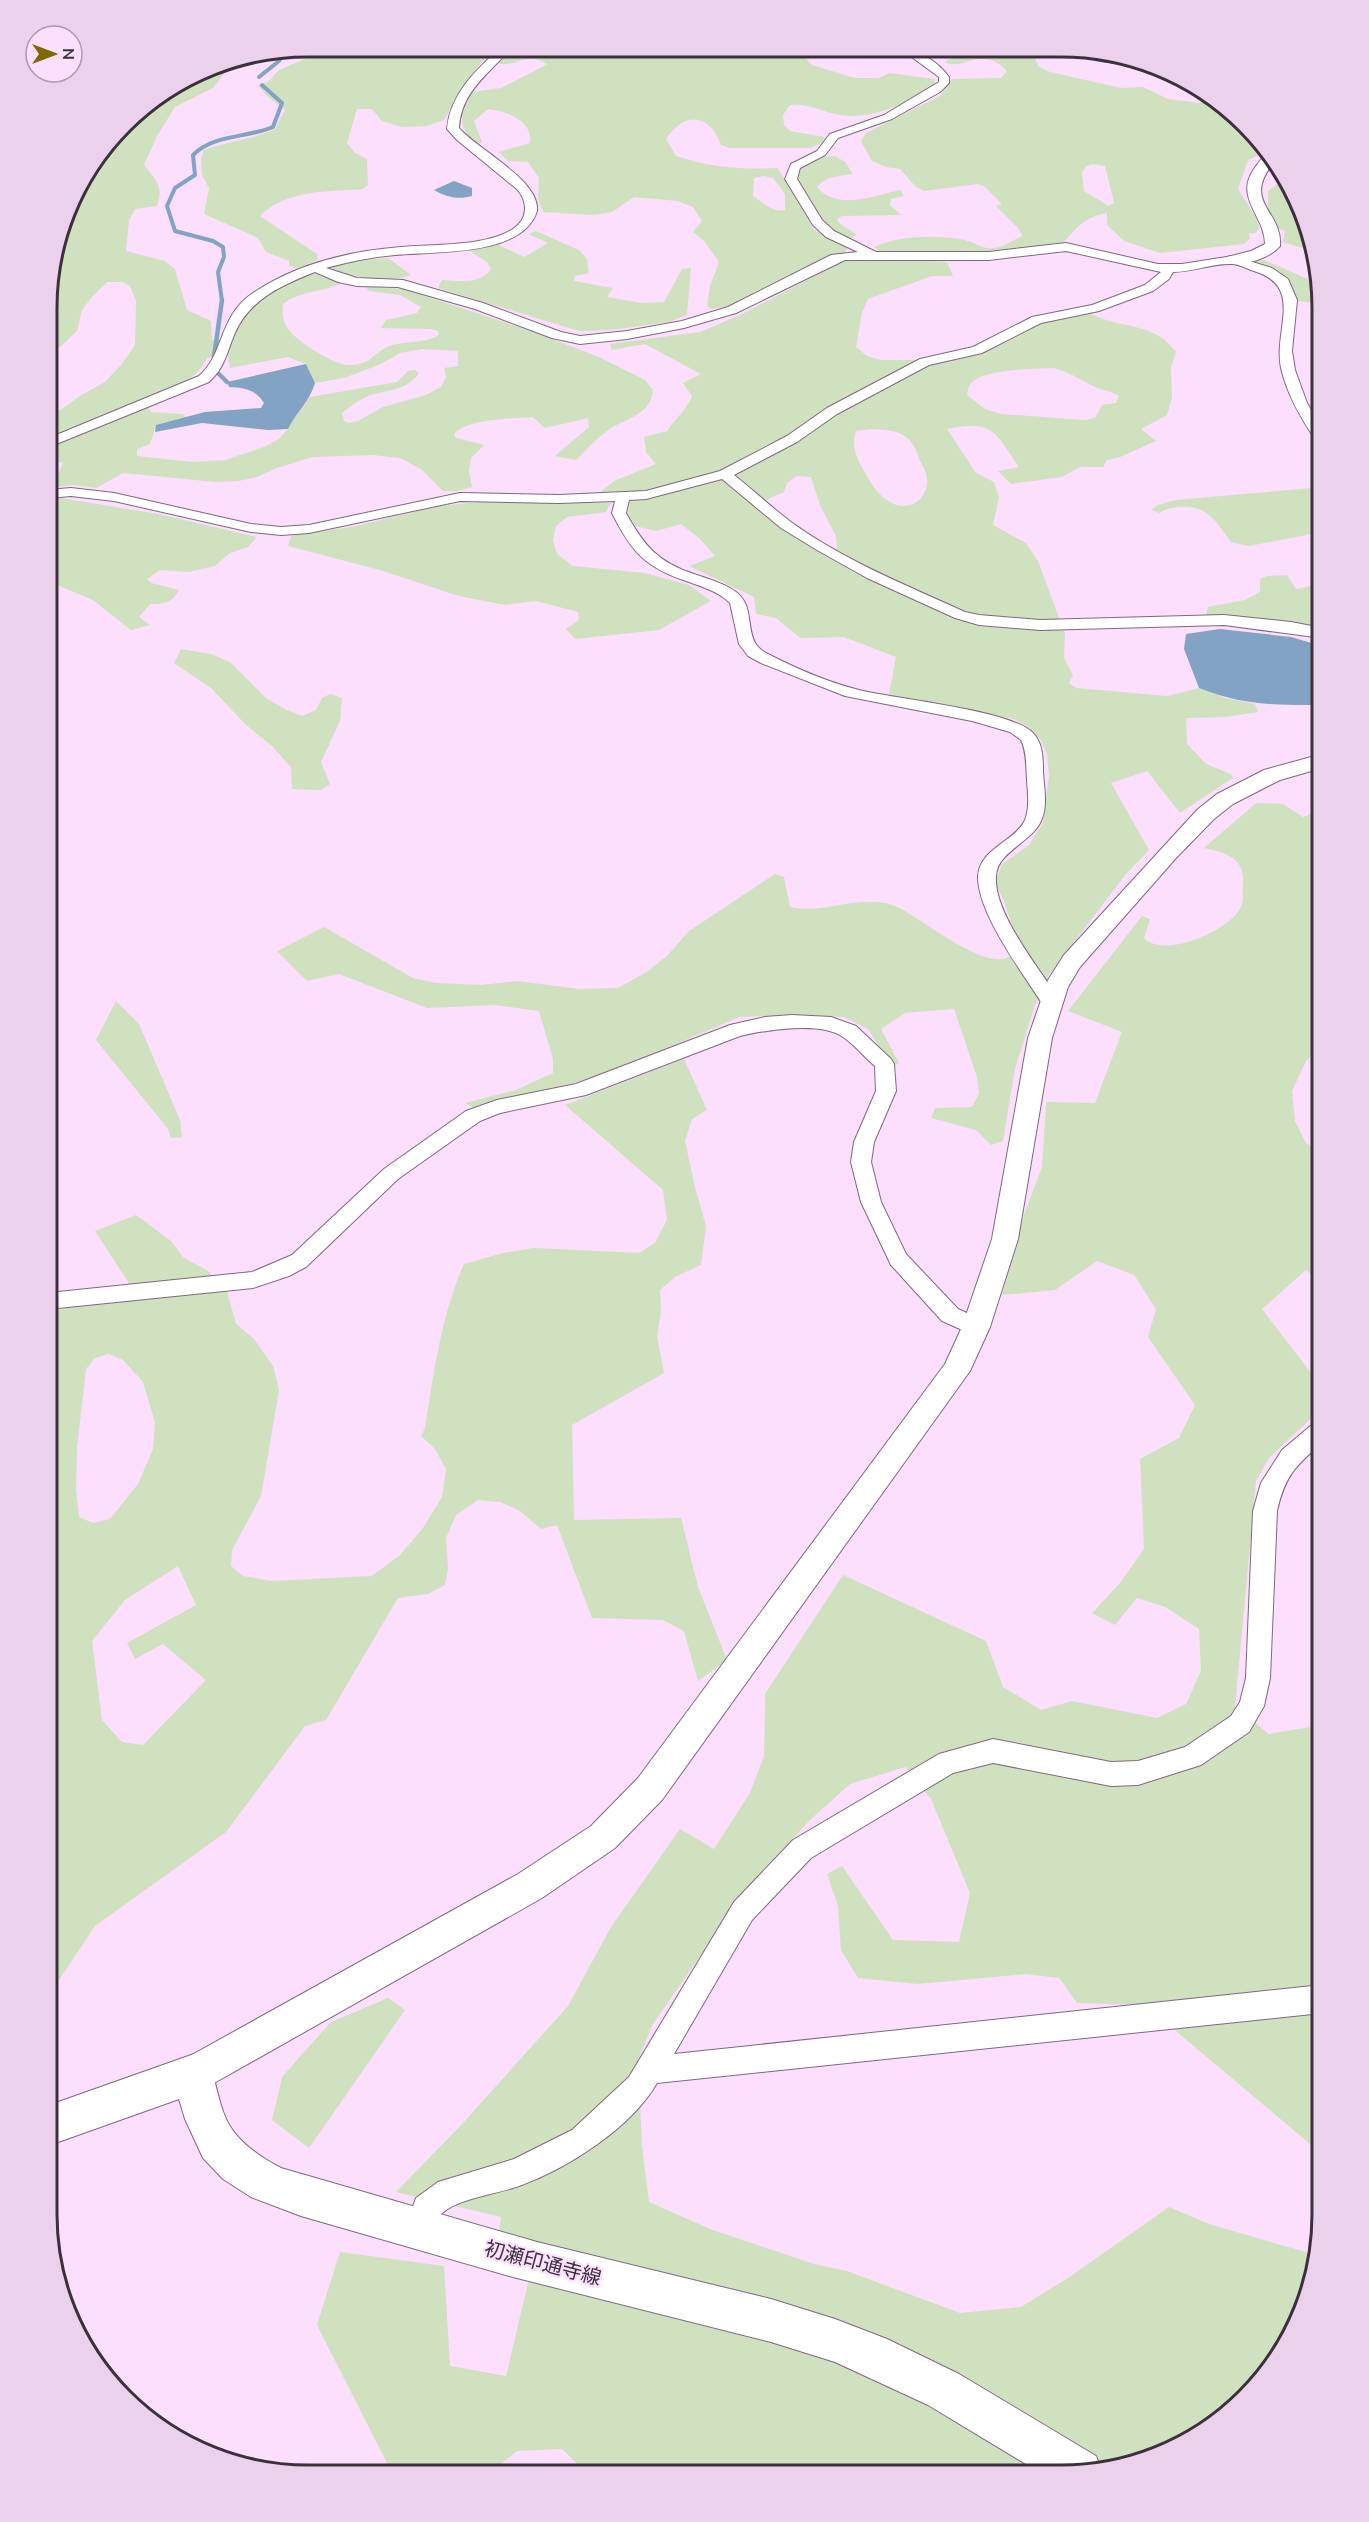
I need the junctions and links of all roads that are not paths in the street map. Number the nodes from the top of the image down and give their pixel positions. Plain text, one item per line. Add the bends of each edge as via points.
1 (497, 57) edge
2 (918, 57) edge
3 (1266, 163) edge
4 (872, 254) junction
5 (1233, 260) junction
6 (315, 268) junction
7 (1169, 268) junction
8 (1312, 423) edge
9 (57, 439) edge
10 (725, 474) junction
11 (57, 493) edge
12 (622, 497) junction
13 (1312, 631) edge
14 (1312, 763) edge
15 (1052, 1004) junction
16 (57, 1300) edge
17 (976, 1327) junction
18 (1312, 1438) edge
19 (1312, 2000) edge
20 (651, 2070) junction
21 (194, 2074) junction
22 (57, 2115) edge
23 (420, 2229) junction
24 (1068, 2465) edge

1 - 6 street via 467,89 454,114 453,129 464,143 527,191 532,204 523,227 500,238 399,251
2 - 4 street via 937,69 944,83 888,117 834,136 821,153 795,166 791,179 817,222 830,234
3 - 5 street via 1252,187 1272,235 1272,246 1256,255
4 - 6 street via 835,258 732,310 697,321 580,340 399,283 357,282
4 - 7 street via 989,256 1066,247 1143,266
5 - 7 street
5 - 8 street via 1284,282 1291,300 1285,351 1288,370
6 - 9 street via 250,300 227,335 219,364 204,379
7 - 10 street via 1149,288 1095,308 1037,320 977,350 925,362
10 - 12 street via 646,495
10 - 13 street via 786,525 822,548 960,615 1040,625 1224,620
11 - 12 street via 114,497 251,528 281,531 309,529 460,497
12 - 15 street via 619,513 648,555 660,565 716,586 735,598 742,632 751,650 785,668 852,693 983,719 1011,726 1026,735 1034,756 1036,808 1032,824 991,867 987,886 1003,926
14 - 15 street via 1264,778 1206,814 1072,961 1056,986
15 - 17 street via 1040,1038 1005,1239
16 - 17 street via 253,1280 282,1270 299,1262 392,1174 473,1116 536,1097 579,1090 737,1030 792,1022 831,1024 849,1031 884,1064 886,1091 864,1142 861,1162 872,1202 898,1259 950,1315
17 - 21 street via 956,1371 906,1443 671,1762 625,1817 603,1837 530,1886
18 - 20 street via 1290,1457 1272,1483 1265,1511 1258,1678 1252,1706 1240,1724 1192,1757 1138,1773 1111,1774 993,1751 939,1767 802,1849 743,1911
19 - 20 street
20 - 23 street via 639,2088 582,2140 518,2172 448,2192 426,2208
21 - 22 main road
21 - 23 main road, 初瀬印通寺線 via 200,2106 213,2140 254,2176 294,2192
23 - 24 main road, 初瀬印通寺線 via 586,2276 799,2328 902,2367

